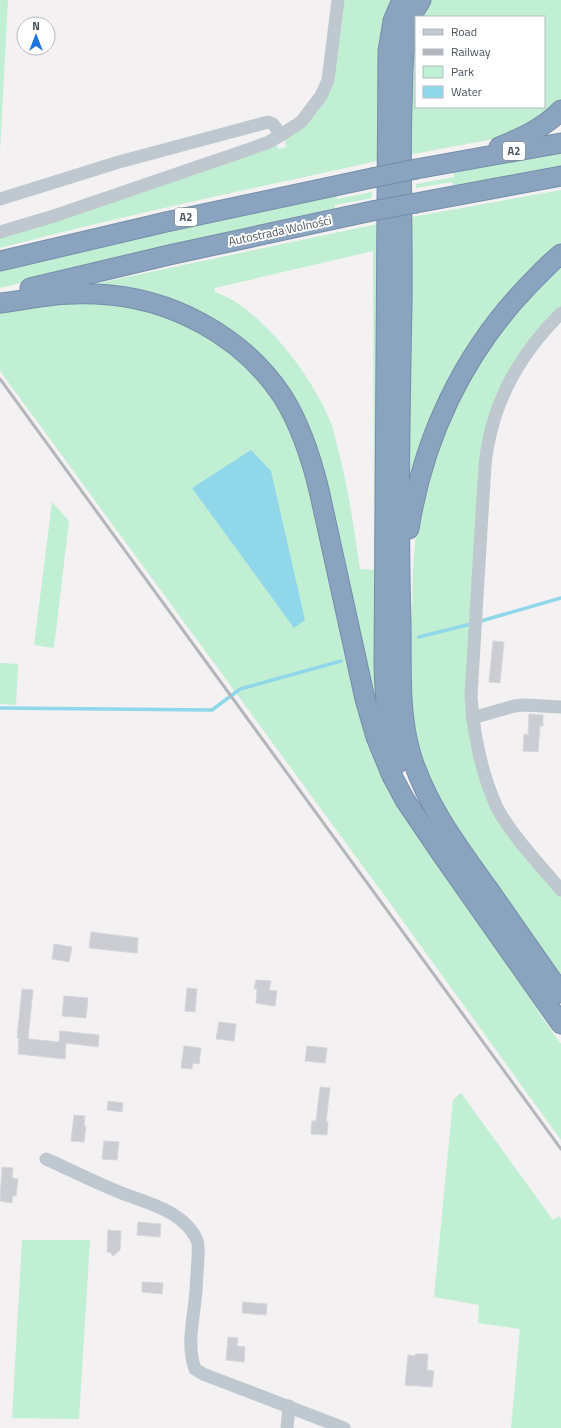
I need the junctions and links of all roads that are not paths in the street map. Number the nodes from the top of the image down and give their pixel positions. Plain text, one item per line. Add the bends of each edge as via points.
1 (338, 0) edge
2 (402, 0) edge
3 (421, 0) edge
4 (561, 110) edge
5 (281, 135) junction
6 (561, 143) edge
7 (466, 160) junction
8 (561, 176) edge
9 (0, 199) edge
10 (0, 232) edge
11 (561, 254) edge
12 (0, 261) edge
13 (0, 295) edge
14 (0, 303) edge
15 (561, 313) edge
16 (401, 622) junction
17 (561, 707) edge
18 (472, 718) junction
19 (420, 821) junction
20 (561, 890) edge
21 (561, 993) edge
22 (561, 1024) edge
23 (46, 1159) dead end
24 (289, 1406) junction
25 (287, 1428) edge
26 (344, 1428) edge

1 - 5 street via 328,80 321,96 301,122
2 - 19 highway via 393,21 388,57 384,666 387,716 393,747 404,783
3 - 16 highway via 408,25 403,62 399,564
4 - 7 highway via 530,133
5 - 9 street via 274,124 268,122 119,162
5 - 10 street via 267,143
6 - 7 highway, A2
7 - 12 highway, A2, bridge via 166,222
8 - 13 highway, Autostrada Wolności, bridge via 372,212
11 - 16 highway via 518,296 486,336 461,376 434,433 412,511
14 - 19 highway via 54,295 97,294 154,303 173,309 216,331 237,347 268,378 283,397 308,447 370,718 395,782
15 - 18 street via 547,327 514,372 492,423 487,446 471,696
16 - 21 highway via 404,723 410,752 427,796 457,847
17 - 18 street via 519,705
18 - 20 street via 476,746 497,808
19 - 22 highway
23 - 24 street via 157,1206 188,1227 198,1241 190,1345 195,1369
24 - 25 street
24 - 26 street

